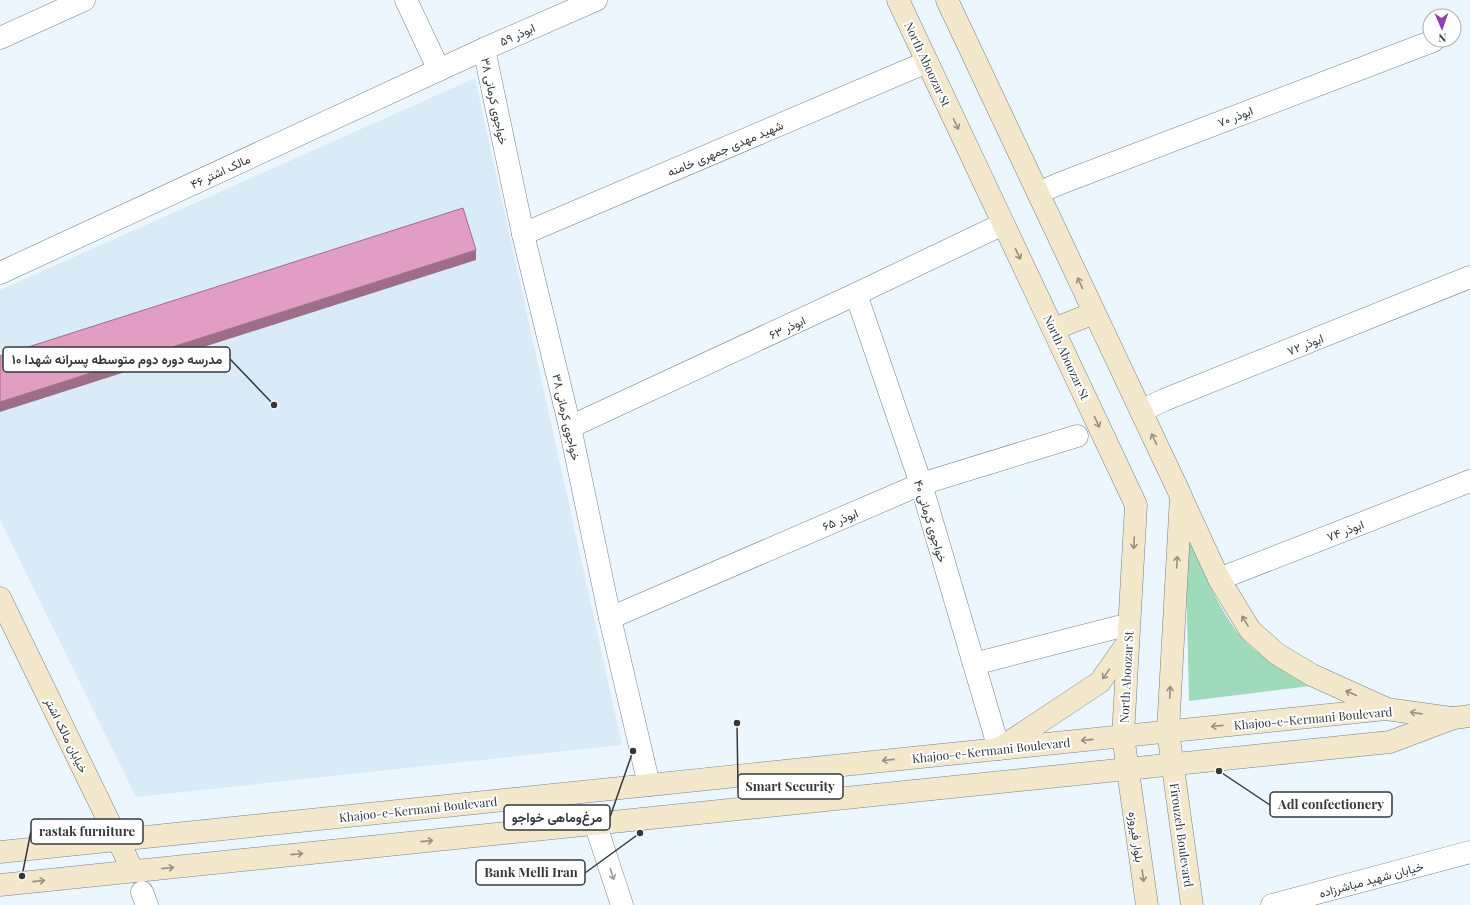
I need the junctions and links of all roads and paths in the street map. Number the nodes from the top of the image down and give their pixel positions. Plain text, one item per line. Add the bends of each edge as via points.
1 (84, 0) edge
2 (406, 0) edge
3 (596, 0) edge
4 (898, 0) edge
5 (947, 0) edge
6 (0, 38) edge
7 (1422, 45) edge
8 (484, 49) junction
9 (927, 62) junction
10 (439, 70) junction
11 (1038, 193) junction
12 (1003, 224) junction
13 (523, 234) junction
14 (0, 273) edge
15 (1470, 277) edge
16 (856, 294) junction
17 (1094, 313) junction
18 (1054, 329) junction
19 (1141, 412) junction
20 (570, 427) junction
21 (1077, 436) dead end
22 (1470, 481) edge
23 (921, 484) junction
24 (1181, 496) junction
25 (1219, 580) junction
26 (0, 598) edge
27 (610, 618) junction
28 (1123, 634) junction
29 (974, 664) junction
30 (1386, 709) junction
31 (1462, 717) edge
32 (1168, 731) junction
33 (1123, 736) junction
34 (999, 749) junction
35 (1172, 764) junction
36 (1128, 768) junction
37 (649, 785) junction
38 (595, 823) junction
39 (118, 840) junction
40 (0, 852) edge
41 (1470, 852) edge
42 (134, 871) junction
43 (0, 885) edge
44 (1323, 892) junction
45 (622, 905) edge
46 (1147, 905) edge
47 (1192, 905) edge
48 (1272, 905) edge
49 (1297, 905) edge

1 - 6 street
2 - 10 street
3 - 8 street, ابوذر ۵۹
4 - 9 main road, North Aboozar St
5 - 11 main road
7 - 11 street, ابوذر ۷۰
8 - 10 street, ابوذر ۵۹
8 - 13 street, خواجوی کرمانی ۳۸
9 -> 12 main road, North Aboozar St
9 - 13 street, شهید مهدی جمهری خامنه
10 - 14 street, مالک اشتر ۴۶
17 -> 11 main road
12 - 16 street, ابوذر ۶۳
12 -> 18 main road, North Aboozar St
13 - 20 street, خواجوی کرمانی ۳۸
15 - 19 street, ابوذر ۷۲
16 - 20 street, ابوذر ۶۳
16 - 23 street, خواجوی کرمانی ۴۰
17 - 18 main road
17 - 19 main road
18 -> 28 main road, North Aboozar St via 1136,505
24 -> 19 main road
20 - 27 street, خواجوی کرمانی ۳۸
21 - 23 street, ابوذر ۶۵
22 - 25 street, ابوذر ۷۴
23 - 27 street, ابوذر ۶۵
23 - 29 street, خواجوی کرمانی ۴۰
24 - 25 main road
32 -> 24 main road
30 -> 25 main road via 1312,676 1277,654 1250,630
26 - 39 main road, خیابان مالک اشتر
27 - 37 street, خواجوی کرمانی ۳۸
28 - 29 street
28 - 33 main road, North Aboozar St
28 -> 34 main road via 1100,682
29 - 34 street, خواجوی کرمانی ۴۰
31 -> 30 main road, Khajoo-e-Kermani Boulevard
30 -> 32 main road, Khajoo-e-Kermani Boulevard
31 - 35 main road, Khajoo-e-Kermani Boulevard via 1390,742
32 - 33 main road, Khajoo-e-Kermani Boulevard
32 - 35 main road, Firouzeh Boulevard
33 -> 34 main road, Khajoo-e-Kermani Boulevard
33 - 36 main road, North Aboozar St
34 -> 37 main road, Khajoo-e-Kermani Boulevard
35 - 36 main road, Khajoo-e-Kermani Boulevard
35 - 47 main road, Firouzeh Boulevard
36 - 38 main road, Khajoo-e-Kermani Boulevard
36 -> 46 main road, بلوار فیروزه
37 - 39 main road, Khajoo-e-Kermani Boulevard
42 -> 38 main road, Khajoo-e-Kermani Boulevard
38 -> 45 street
39 - 40 main road, Khajoo-e-Kermani Boulevard
39 - 42 main road, خیابان مالک اشتر
41 - 44 street, خیابان شهید مباشرزاده
43 -> 42 main road, Khajoo-e-Kermani Boulevard
44 - 48 street, خیابان شهید مباشرزاده
44 - 49 street

